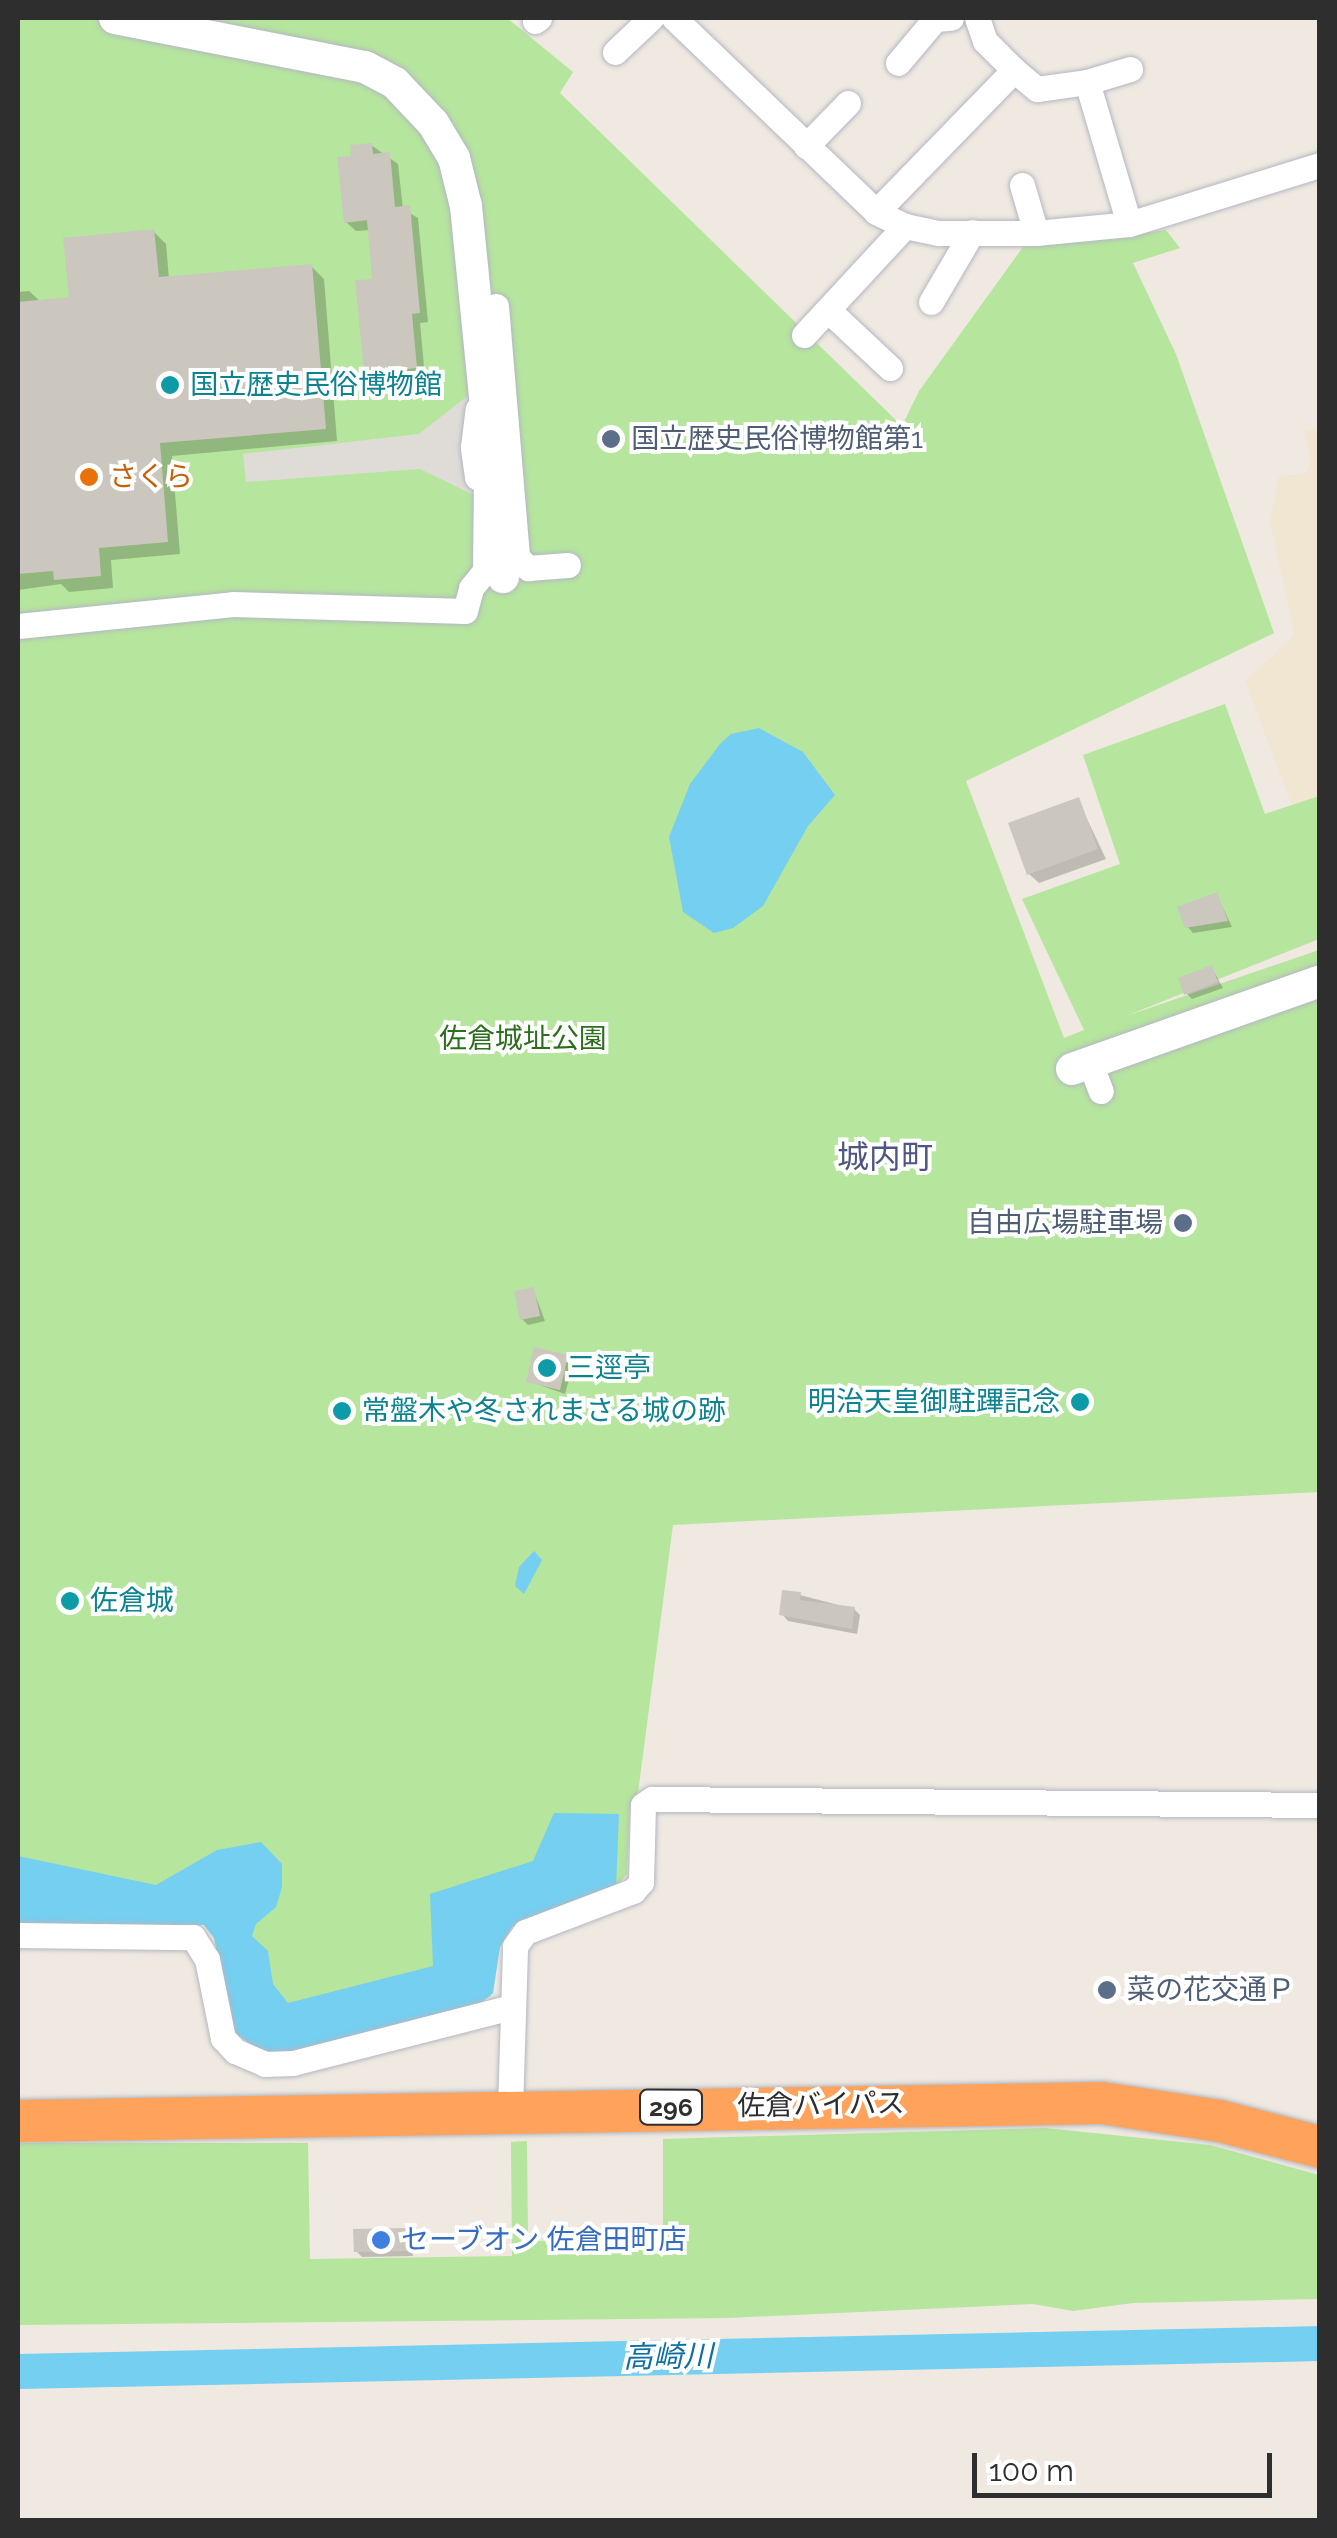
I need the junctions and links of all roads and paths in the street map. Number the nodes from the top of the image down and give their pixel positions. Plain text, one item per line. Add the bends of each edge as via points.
1 (115, 18) edge
2 (651, 18) edge
3 (951, 18) edge
4 (977, 18) edge
5 (680, 20) edge
6 (615, 52) dead end
7 (898, 63) dead end
8 (1014, 70) junction
9 (1130, 70) dead end
10 (1087, 82) junction
11 (848, 104) dead end
12 (806, 146) junction
13 (1320, 165) edge
14 (1022, 185) dead end
15 (876, 212) junction
16 (1129, 224) junction
17 (904, 226) junction
18 (972, 232) junction
19 (1036, 233) junction
20 (931, 302) dead end
21 (496, 306) dead end
22 (828, 310) junction
23 (466, 312) dead end
24 (804, 335) dead end
25 (890, 368) dead end
26 (568, 565) dead end
27 (502, 577) dead end
28 (18, 626) edge
29 (1320, 980) edge
30 (1088, 1075) dead end
31 (1320, 1805) edge
32 (18, 1936) edge
33 (510, 2008) junction
34 (510, 2109) junction
35 (18, 2122) edge
36 (1320, 2147) edge

1 - 27 street via 365,67 395,83 433,123 454,158 466,206
2 - 6 street
3 - 7 street via 935,19
4 - 8 street via 985,42
5 - 12 street
8 - 10 street via 1038,89
8 - 15 street
9 - 10 street
10 - 16 street
11 - 12 street
12 - 15 street
13 - 16 street
14 - 19 street
15 - 17 street
16 - 19 street
17 - 18 street
17 - 22 street
18 - 19 street
18 - 20 street
21 - 26 street via 517,557 528,568
22 - 24 street
22 - 25 street
23 - 28 street via 478,411 473,447 486,501 485,571 465,611 232,604
29 - 30 street
31 - 33 street via 652,1799 643,1805 641,1882 622,1898 525,1932 512,1960
32 - 33 street via 193,1936 207,1960 223,2038 265,2064 293,2063
33 - 34 street
34 - 35 highway, 佐倉バイパス / 296
34 - 36 highway, 佐倉バイパス / 296 via 1102,2103

